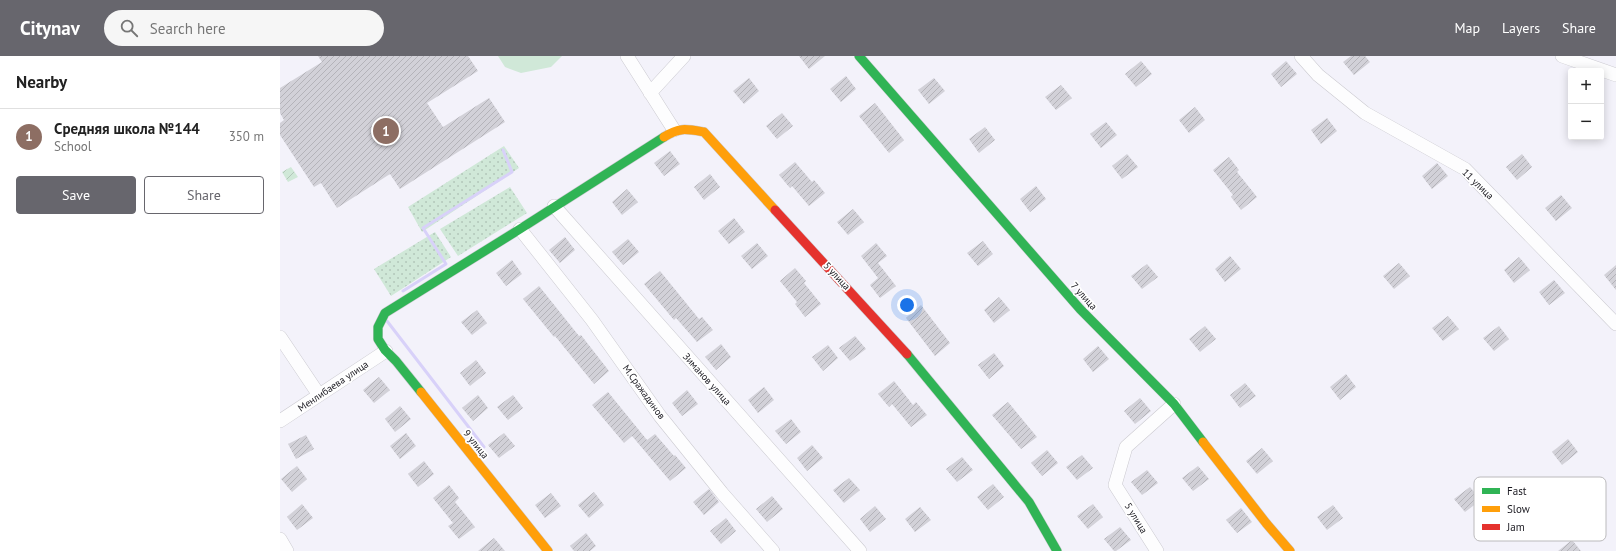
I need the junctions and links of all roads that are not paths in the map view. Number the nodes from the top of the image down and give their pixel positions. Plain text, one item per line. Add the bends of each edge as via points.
1 (627, 56) edge
2 (684, 56) edge
3 (859, 56) edge
4 (1301, 56) edge
5 (1562, 56) edge
6 (1616, 76) edge
7 (650, 93) junction
8 (674, 130) junction
9 (554, 206) junction
10 (520, 229) junction
11 (1616, 324) edge
12 (280, 337) edge
13 (386, 351) junction
14 (319, 395) junction
15 (1174, 404) junction
16 (280, 421) edge
17 (280, 539) edge
18 (287, 551) edge
19 (548, 551) edge
20 (773, 551) edge
21 (860, 551) edge
22 (1057, 551) edge
23 (1157, 551) edge
24 (1290, 551) edge

1 - 7 street
2 - 7 street
3 - 15 street, 7 улица via 1080,309
4 - 11 street, 11 улица via 1318,75 1365,113 1465,169
5 - 6 street
7 - 8 street
8 - 9 street
8 - 22 street, 5 улица via 704,132 897,342 1029,502
9 - 10 street
9 - 21 street, Зиманов улица
10 - 13 street, 9 улица via 385,313 376,330 377,338
10 - 20 street, М.Сражадинов via 592,320 660,416
12 - 14 street
13 - 14 street, Менлибаева улица
13 - 19 street, 9 улица
14 - 16 street, Менлибаева улица
15 - 23 street, 5 улица via 1126,447 1115,485
15 - 24 street, 7 улица
17 - 18 street

